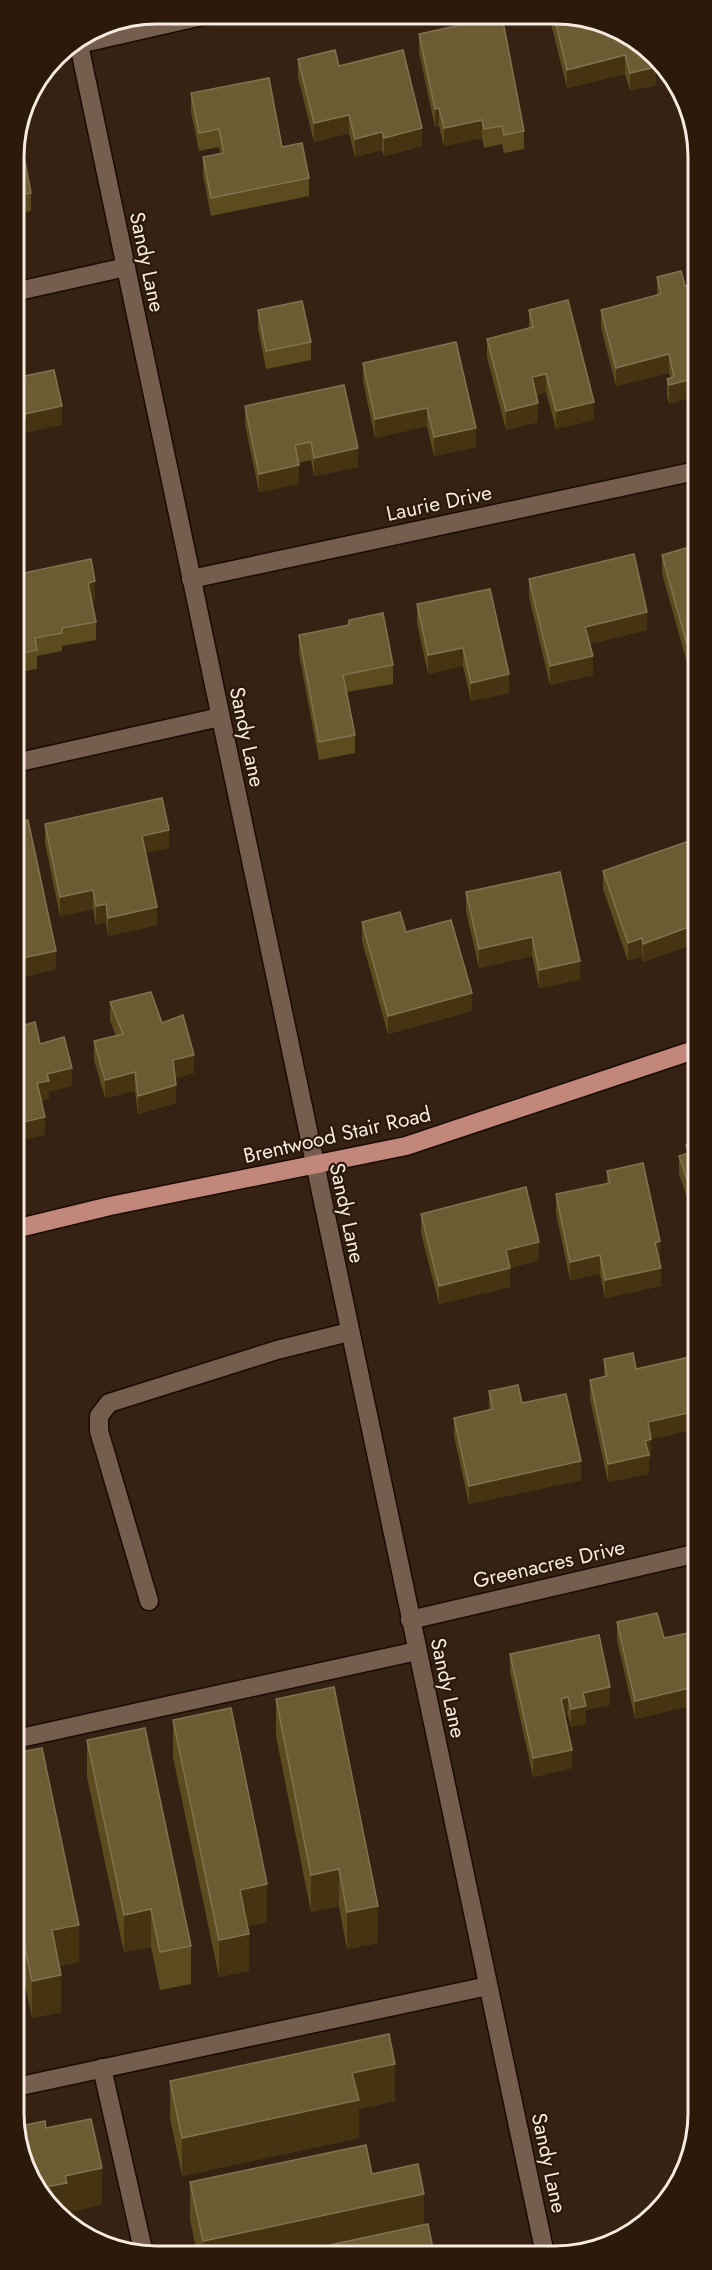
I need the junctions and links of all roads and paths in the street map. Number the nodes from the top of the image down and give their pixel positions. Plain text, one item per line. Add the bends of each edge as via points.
1 (164, 24) edge
2 (99, 38) edge
3 (79, 49) edge
4 (126, 267) junction
5 (24, 290) edge
6 (688, 473) edge
7 (191, 579) junction
8 (220, 717) junction
9 (24, 761) edge
10 (688, 1052) edge
11 (314, 1165) junction
12 (24, 1227) edge
13 (350, 1332) junction
14 (688, 1555) edge
15 (149, 1601) dead end
16 (410, 1620) junction
17 (417, 1651) junction
18 (24, 1737) edge
19 (488, 1986) junction
20 (102, 2068) junction
21 (24, 2085) edge
22 (142, 2245) edge
23 (543, 2246) edge

1 - 2 street
3 - 4 street, Sandy Lane
4 - 5 street
4 - 7 street, Sandy Lane
6 - 7 street, Laurie Drive
7 - 8 street, Sandy Lane
8 - 9 street
8 - 11 street, Sandy Lane
10 - 11 main road, Brentwood Stair Road via 406,1146
11 - 12 main road, Brentwood Stair Road
11 - 13 street, Sandy Lane
13 - 15 street via 277,1350 109,1403 99,1416 99,1431
13 - 16 street, Sandy Lane
14 - 16 street, Greenacres Drive
16 - 17 street, Sandy Lane
17 - 18 street
17 - 19 street, Sandy Lane
19 - 20 street
19 - 23 street, Sandy Lane
20 - 21 street
20 - 22 street

